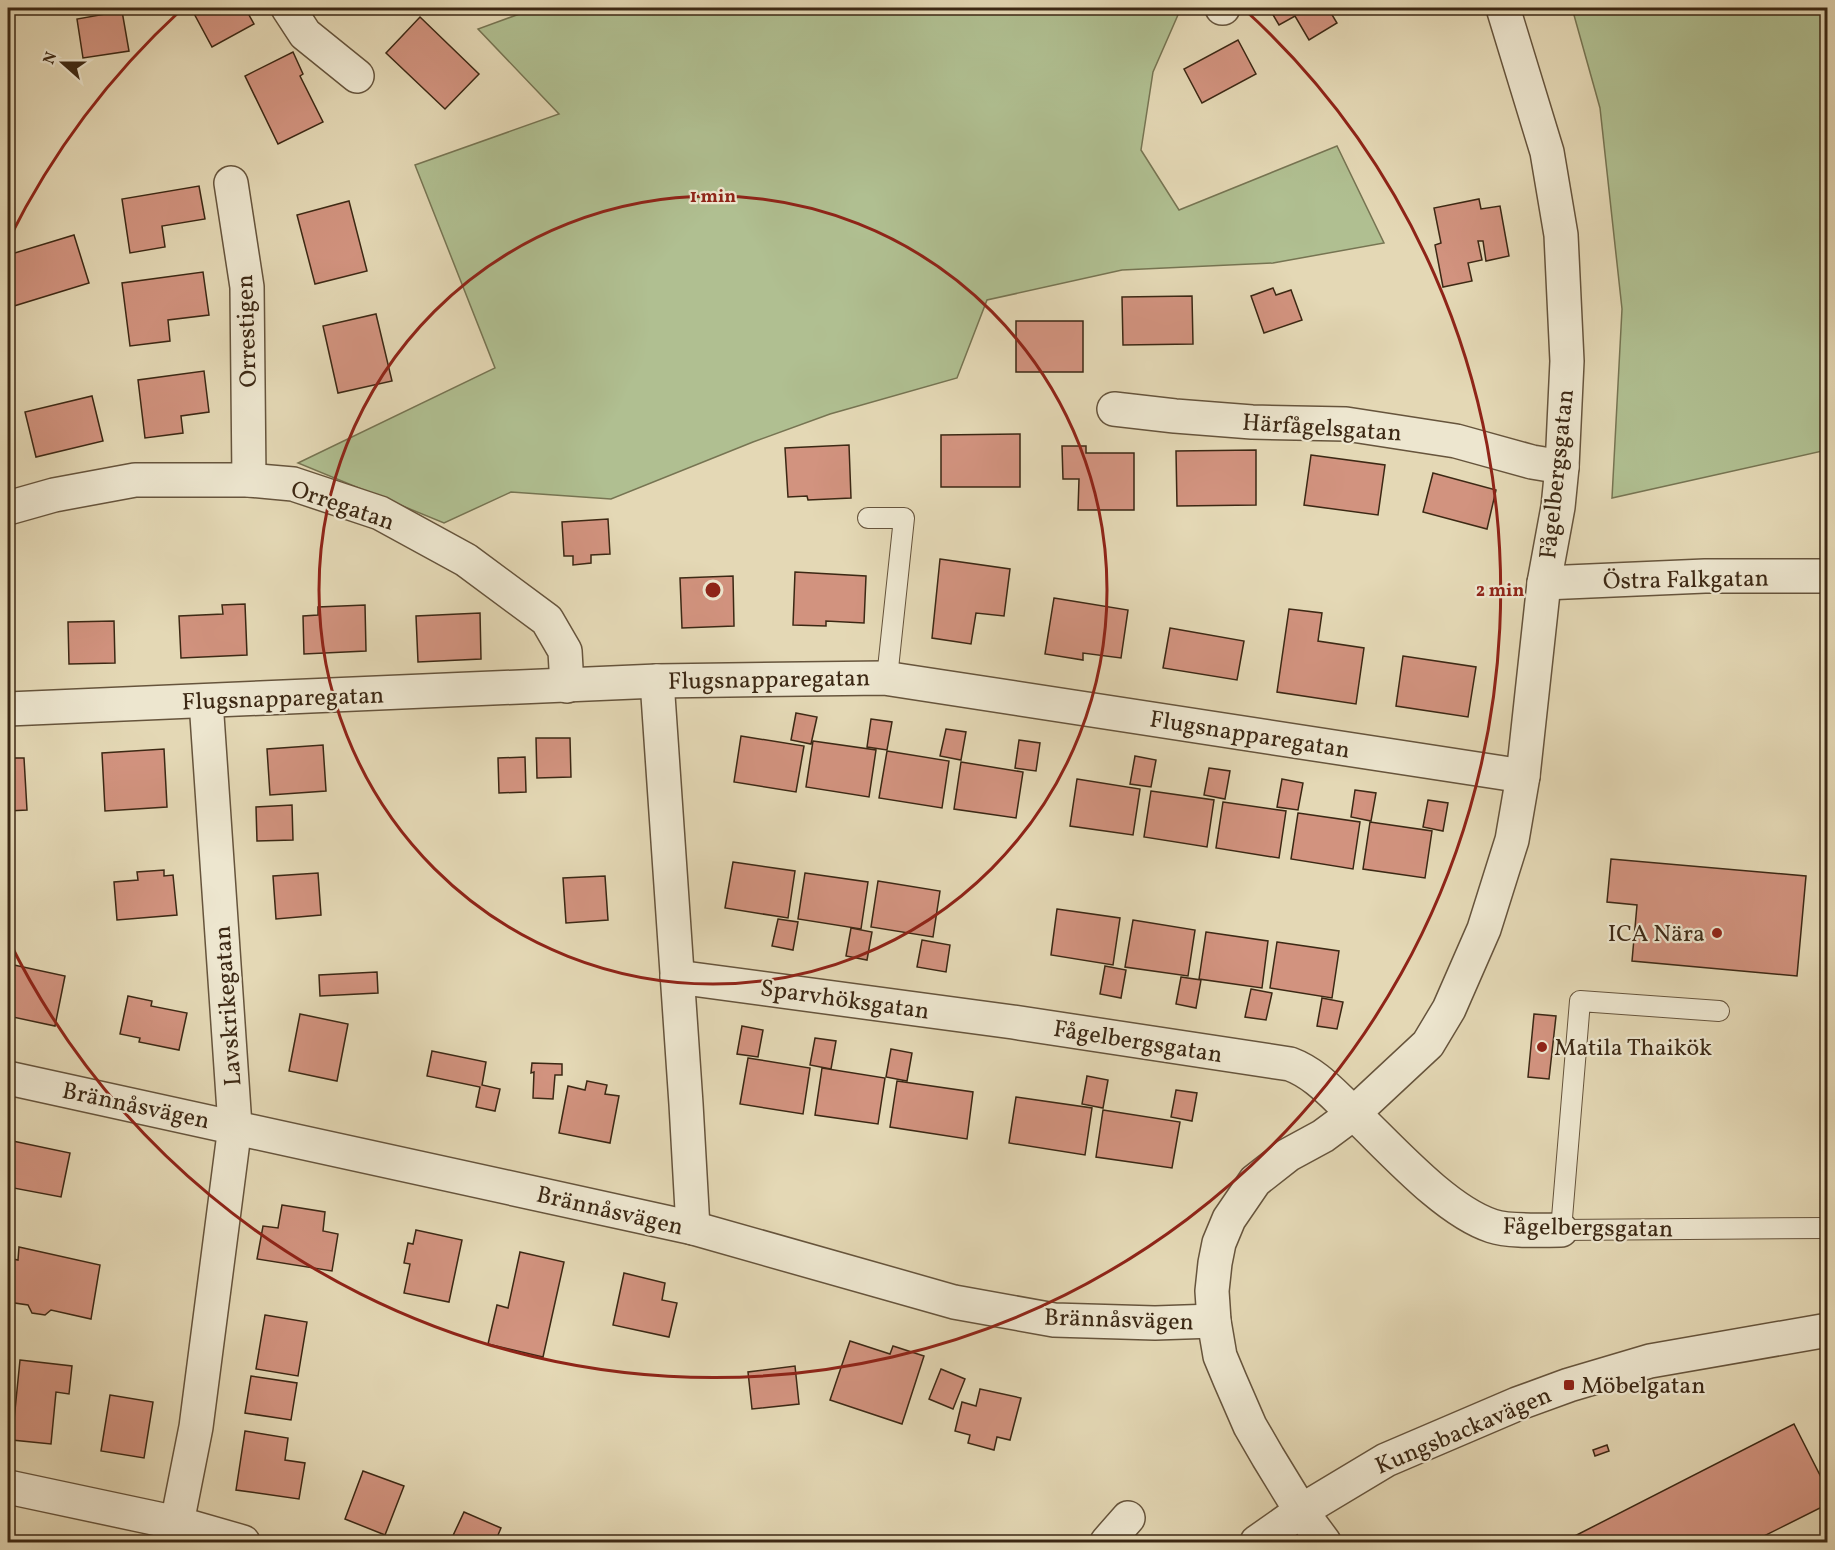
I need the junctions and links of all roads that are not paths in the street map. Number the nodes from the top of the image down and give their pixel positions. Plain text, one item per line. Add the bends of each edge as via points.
1 (288, 8) edge
2 (1503, 8) edge
3 (357, 76) dead end
4 (231, 183) dead end
5 (1114, 409) dead end
6 (1562, 467) junction
7 (249, 480) junction
8 (8, 508) edge
9 (868, 518) dead end
10 (1827, 576) edge
11 (1544, 583) junction
12 (887, 678) junction
13 (657, 681) junction
14 (567, 686) junction
15 (206, 701) junction
16 (8, 709) edge
17 (1523, 776) junction
18 (677, 977) junction
19 (1719, 1011) dead end
20 (1013, 1022) joint
21 (8, 1078) edge
22 (1354, 1113) junction
23 (235, 1126) junction
24 (693, 1228) junction
25 (1827, 1228) edge
26 (1561, 1230) junction
27 (1214, 1321) junction
28 (1827, 1330) edge
29 (8, 1487) edge
30 (1301, 1511) junction
31 (1128, 1518) dead end
32 (177, 1523) junction
33 (243, 1542) edge
34 (1107, 1542) edge
35 (1257, 1542) edge
36 (1324, 1542) edge

1 - 3 street via 305,34
2 - 6 street, Fågelbergsgatan via 1547,152 1561,235 1568,361
4 - 7 street, Orrestigen via 247,287
5 - 6 street, Härfågelsgatan via 1252,422 1346,424 1456,441
6 - 11 street, Fågelbergsgatan
7 - 8 street, Orregatan via 135,480
7 - 14 street, Orregatan via 293,484 380,513 466,560 547,620 566,651
9 - 12 lane via 904,518
10 - 11 street, Östra Falkgatan via 1705,576
11 - 17 street, Fågelbergsgatan
12 - 13 street, Flugsnapparegatan
12 - 17 street, Flugsnapparegatan
13 - 14 street, Flugsnapparegatan
13 - 18 street
14 - 15 street, Flugsnapparegatan
15 - 16 street, Flugsnapparegatan
15 - 23 street, Lavskrikegatan
17 - 22 street, Fågelbergsgatan via 1512,840 1484,929 1449,1009 1428,1044
18 - 20 street, Sparvhöksgatan
18 - 24 street
19 - 26 lane via 1580,1001
20 - 22 street, Fågelbergsgatan via 1290,1064 1314,1076
21 - 23 street, Brännåsvägen
22 - 26 street, Fågelbergsgatan via 1455,1207 1493,1226
22 - 27 street, Fågelbergsgatan via 1288,1155 1255,1182 1229,1219 1215,1263
23 - 24 street, Brännåsvägen
23 - 32 street, Lavskrikegatan via 196,1427
24 - 27 street, Brännåsvägen via 954,1302 1054,1320
25 - 26 lane, Fågelbergsgatan
27 - 30 street, Fågelbergsgatan via 1220,1356 1250,1426
28 - 30 street, Kungsbackavägen via 1650,1361 1559,1389 1386,1460
29 - 32 street
30 - 35 street, Kungsbackavägen
30 - 36 street
31 - 34 street
32 - 33 street

